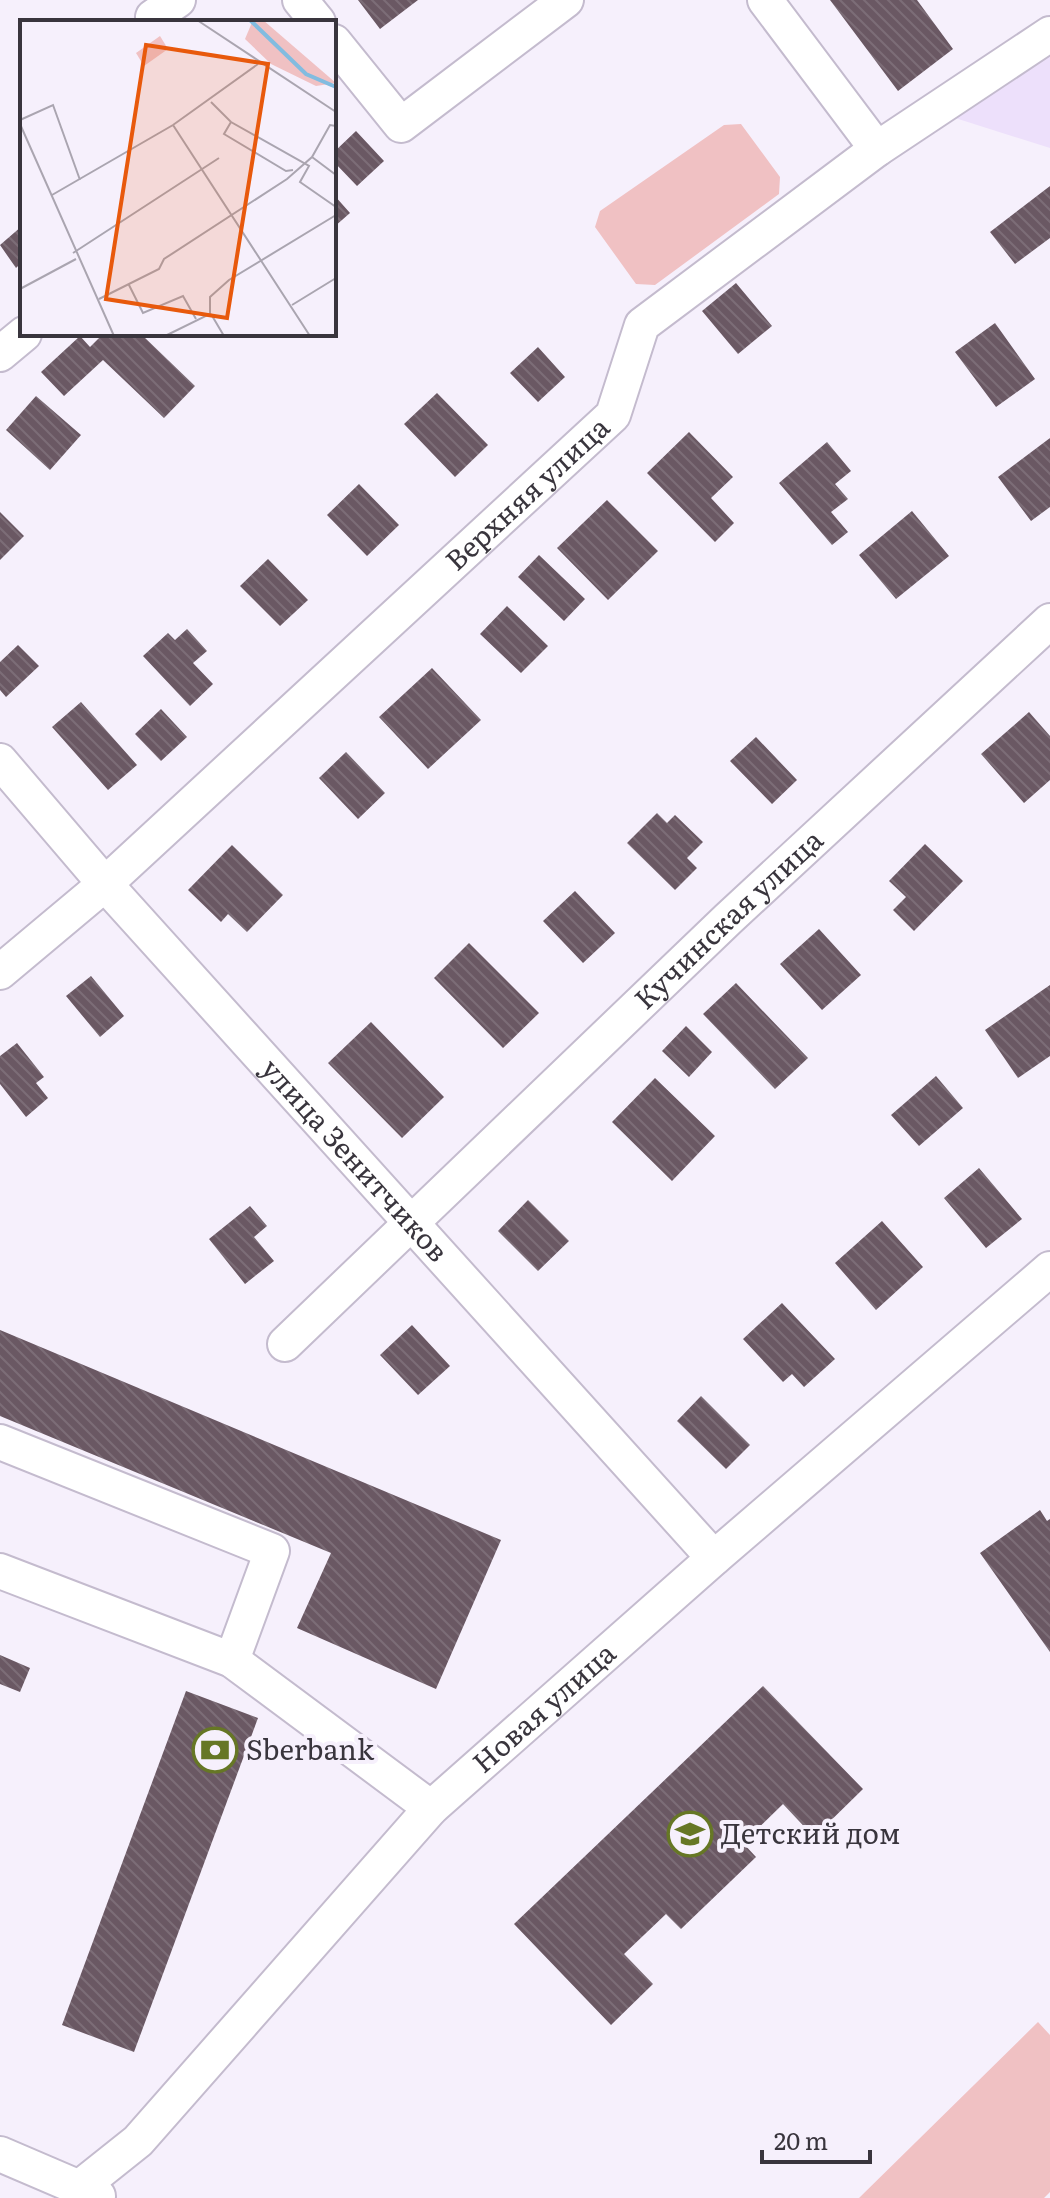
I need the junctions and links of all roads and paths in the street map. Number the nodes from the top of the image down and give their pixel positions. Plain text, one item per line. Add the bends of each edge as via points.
1 (300, 0) edge
2 (566, 0) edge
3 (765, 0) edge
4 (316, 20) edge
5 (1050, 34) edge
6 (336, 44) edge
7 (877, 149) junction
8 (22, 336) edge
9 (0, 354) edge
10 (1050, 621) edge
11 (0, 761) edge
12 (105, 884) junction
13 (0, 972) edge
14 (410, 1222) junction
15 (1050, 1269) edge
16 (285, 1344) dead end
17 (0, 1442) edge
18 (714, 1558) junction
19 (0, 1571) edge
20 (232, 1660) junction
21 (431, 1808) junction
22 (0, 2154) edge
23 (90, 2193) edge

1 - 4 street
2 - 6 street via 401,125
3 - 7 street
5 - 7 street, Верхняя улица
7 - 12 street, Верхняя улица via 642,325 613,415
8 - 9 street
10 - 14 street, Кучинская улица
11 - 12 street, улица Зенитчиков
12 - 13 street, Верхняя улица
12 - 14 street, улица Зенитчиков
14 - 16 street, Кучинская улица
14 - 18 street, улица Зенитчиков
15 - 18 street, Новая улица
17 - 20 street via 272,1551
18 - 21 street, Новая улица
19 - 20 street
20 - 21 street
21 - 23 street, Новая улица
22 - 23 street

